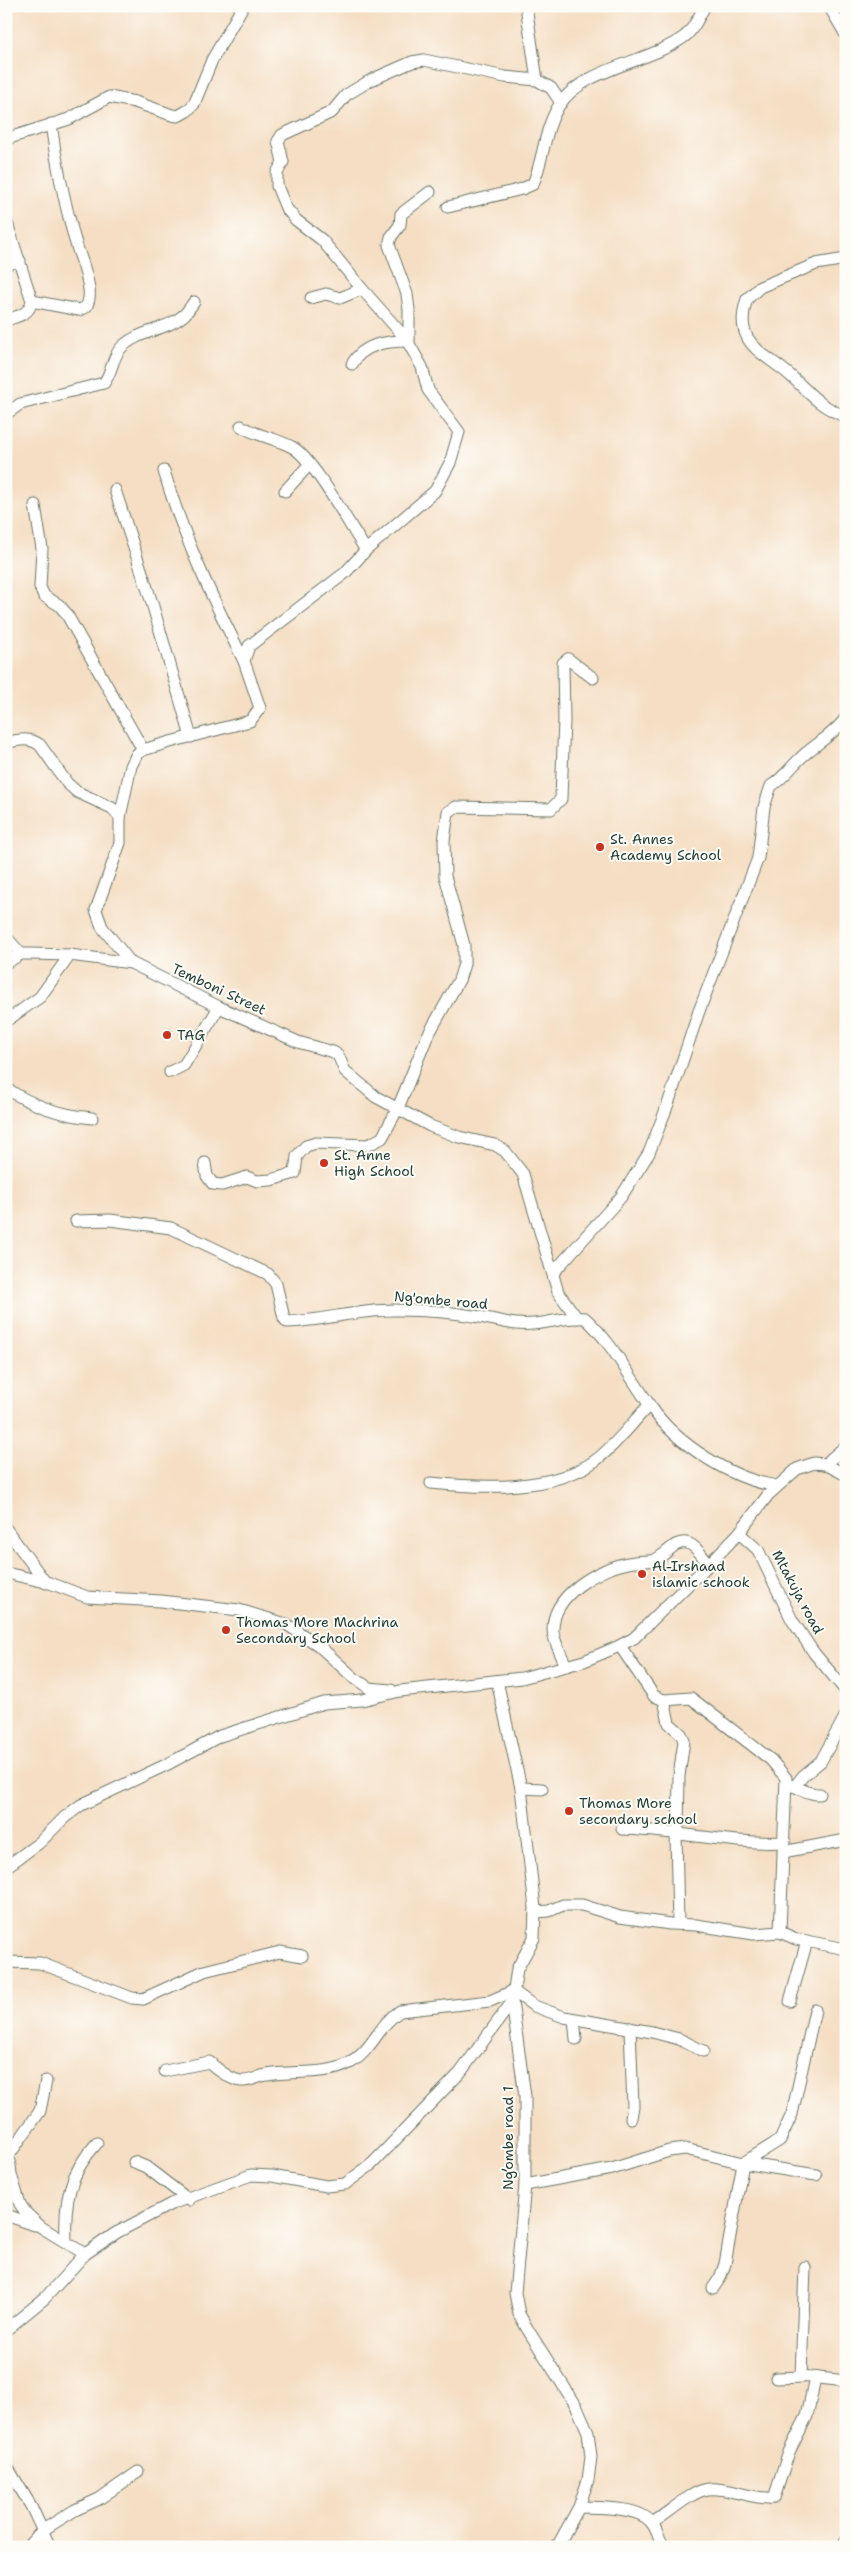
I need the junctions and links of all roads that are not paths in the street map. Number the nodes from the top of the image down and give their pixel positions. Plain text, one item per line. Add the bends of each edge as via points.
1 (243, 6) edge
2 (526, 6) edge
3 (706, 6) edge
4 (829, 6) edge
5 (846, 35) edge
6 (537, 80) junction
7 (561, 103) junction
8 (51, 124) junction
9 (6, 139) edge
10 (430, 192) dead end
11 (448, 207) dead end
12 (6, 220) edge
13 (846, 259) edge
14 (20, 261) junction
15 (6, 264) edge
16 (362, 289) junction
17 (312, 298) dead end
18 (32, 301) junction
19 (194, 302) dead end
20 (6, 320) edge
21 (408, 341) junction
22 (352, 364) dead end
23 (6, 414) edge
24 (846, 417) edge
25 (242, 426) dead end
26 (309, 465) junction
27 (164, 471) dead end
28 (115, 490) dead end
29 (285, 491) dead end
30 (35, 505) dead end
31 (366, 550) junction
32 (244, 661) junction
33 (593, 678) dead end
34 (846, 718) edge
35 (191, 737) junction
36 (6, 743) edge
37 (143, 750) junction
38 (120, 817) junction
39 (6, 937) edge
40 (21, 954) junction
41 (70, 954) junction
42 (6, 963) edge
43 (132, 963) junction
44 (219, 1007) junction
45 (6, 1021) edge
46 (170, 1072) dead end
47 (6, 1088) edge
48 (398, 1108) junction
49 (92, 1118) dead end
50 (205, 1163) dead end
51 (76, 1221) dead end
52 (553, 1272) junction
53 (577, 1318) junction
54 (649, 1405) junction
55 (846, 1446) edge
56 (825, 1464) junction
57 (846, 1474) edge
58 (431, 1483) dead end
59 (777, 1486) junction
60 (6, 1529) edge
61 (739, 1534) junction
62 (709, 1564) junction
63 (6, 1574) edge
64 (46, 1583) junction
65 (620, 1646) junction
66 (566, 1666) junction
67 (840, 1678) edge
68 (497, 1681) junction
69 (400, 1691) junction
70 (846, 1691) edge
71 (664, 1700) junction
72 (846, 1716) edge
73 (791, 1786) junction
74 (521, 1788) junction
75 (542, 1788) dead end
76 (820, 1794) dead end
77 (622, 1829) dead end
78 (677, 1834) junction
79 (846, 1840) edge
80 (784, 1847) junction
81 (6, 1867) edge
82 (535, 1912) junction
83 (678, 1924) junction
84 (780, 1932) junction
85 (808, 1941) junction
86 (846, 1950) edge
87 (302, 1956) dead end
88 (6, 1962) edge
89 (512, 1996) junction
90 (790, 2001) dead end
91 (815, 2010) dead end
92 (574, 2019) junction
93 (630, 2028) junction
94 (576, 2039) dead end
95 (703, 2051) dead end
96 (165, 2071) dead end
97 (46, 2081) dead end
98 (631, 2118) dead end
99 (97, 2143) dead end
100 (9, 2146) edge
101 (134, 2162) dead end
102 (743, 2163) junction
103 (816, 2174) dead end
104 (525, 2185) junction
105 (189, 2200) junction
106 (6, 2215) edge
107 (42, 2227) junction
108 (66, 2241) junction
109 (85, 2254) junction
110 (805, 2267) dead end
111 (713, 2288) dead end
112 (8, 2325) edge
113 (802, 2377) junction
114 (776, 2378) dead end
115 (816, 2378) junction
116 (846, 2381) edge
117 (6, 2465) edge
118 (138, 2472) dead end
119 (579, 2507) junction
120 (652, 2523) junction
121 (43, 2530) junction
122 (846, 2541) edge
123 (27, 2547) edge
124 (50, 2547) edge
125 (557, 2547) edge
126 (664, 2547) edge
127 (844, 2547) edge

1 - 8 street via 212,60 194,104 187,111 172,116 135,102 109,97 69,119
2 - 6 street
3 - 7 street via 685,37 646,57 590,79
4 - 5 street
6 - 7 street via 551,88
6 - 16 street via 478,72 432,60 418,61 371,80 346,95 332,112 282,135 278,141 282,162 276,179 284,202 296,220 322,240
7 - 11 street via 550,121 533,184 522,190
8 - 9 street
8 - 18 street via 57,166 90,290 89,302 79,310
10 - 21 street via 401,214 400,225 389,245 406,294
12 - 14 street
13 - 24 street via 816,264 760,287 747,298 744,323 747,337 756,350 793,377 824,407
14 - 15 street
14 - 18 street
16 - 17 street via 340,298 326,294
16 - 21 street
18 - 20 street via 24,315
19 - 23 street via 184,315 135,337 121,348 104,383 20,404
21 - 22 street via 386,342 361,350
21 - 31 street via 422,367 428,390 458,429 458,440 435,491
25 - 26 street via 293,447
26 - 29 street
26 - 31 street
27 - 32 street via 211,597
28 - 35 street
30 - 37 street via 42,549 42,592 66,614
31 - 32 street via 345,573 249,646
32 - 35 street via 256,691 258,713 250,721
33 - 48 street via 568,659 562,663 564,720 561,799 557,805 551,809 456,807 448,812 444,841 445,876 464,945 464,964 459,980 427,1038
34 - 52 street via 834,733 805,754 771,786 764,808 758,858 649,1153 621,1197
35 - 37 street
36 - 38 street via 34,741 67,784 112,808
37 - 38 street via 131,766
38 - 43 street via 120,844 96,910 102,927
39 - 40 street
40 - 41 street, Temboni Street
40 - 42 street
41 - 43 street, Temboni Street
41 - 45 street via 40,997
43 - 44 street, Temboni Street
44 - 46 street via 184,1065
44 - 48 street, Temboni Street via 298,1042 333,1052 338,1055 345,1071 360,1084
47 - 49 street via 18,1097 50,1110
48 - 50 street via 376,1143 316,1143 306,1146 297,1156 295,1173 284,1178 257,1181 247,1176 217,1185 207,1176
48 - 52 street, Temboni Street via 430,1126 496,1145 514,1161 529,1191
51 - 53 street, Ng'ombe road via 110,1220 171,1228 268,1274 276,1284 287,1322 336,1314 395,1310 480,1317 517,1324 540,1325
52 - 53 street, Temboni Street via 558,1292
53 - 54 street via 585,1318 593,1325
54 - 58 street via 608,1450 569,1474 530,1484
54 - 59 street via 695,1451 744,1478
55 - 56 street
56 - 57 street
56 - 59 street via 814,1463 797,1469
59 - 61 street
60 - 64 street
61 - 62 street
61 - 67 street, Mtakuja road via 758,1550 792,1620
62 - 65 street via 634,1638
62 - 66 street via 691,1544 686,1543 675,1545 656,1559 627,1563 585,1580 564,1602 554,1623 553,1630
63 - 64 street
64 - 69 street via 87,1597 239,1610 286,1624 318,1645 369,1688
65 - 66 street
65 - 71 street via 654,1696
66 - 68 street
67 - 70 street, Mtakuja road
68 - 69 street
68 - 74 street, Ng’ombe road 1
69 - 81 street via 362,1700 324,1703 208,1741 168,1764 81,1804 39,1843
71 - 73 street via 691,1698 771,1760
71 - 78 street via 669,1724 684,1741
72 - 73 street via 821,1761
73 - 76 street
73 - 80 street
74 - 75 street
74 - 82 street, Ng’ombe road 1
77 - 78 street
78 - 80 street
78 - 83 street
79 - 80 street
80 - 84 street
82 - 83 street via 563,1905 582,1905 620,1917
82 - 89 street, Ng’ombe road 1 via 534,1938 517,1970
83 - 84 street via 754,1934
84 - 85 street
85 - 86 street
85 - 90 street
87 - 88 street via 280,1952 204,1971 143,1998 132,1998 40,1963
89 - 92 street
89 - 96 street via 400,2011 388,2019 365,2050 350,2063 310,2072 266,2075 240,2081 209,2062
89 - 104 street, Ng’ombe road 1 via 525,2096
89 - 105 street via 460,2073 372,2164 345,2184 326,2186 251,2175
91 - 102 street via 792,2114 784,2133 780,2140
92 - 93 street
92 - 94 street
93 - 95 street via 679,2039
93 - 98 street
97 - 100 street via 40,2111
99 - 108 street via 80,2164 69,2192 64,2210
100 - 107 street via 8,2162 20,2204
101 - 105 street via 146,2167
102 - 103 street
102 - 104 street via 685,2149 612,2169
102 - 111 street via 725,2264
104 - 119 street, Ng’ombe road 1 via 515,2293 520,2314 577,2407 588,2432 591,2457
105 - 109 street via 171,2204 122,2229
106 - 107 street
107 - 108 street
108 - 109 street
109 - 112 street via 45,2298
110 - 113 street
113 - 114 street
113 - 115 street
115 - 116 street
115 - 120 street via 806,2416 789,2452 774,2498 763,2499 710,2489 680,2503
117 - 121 street
118 - 121 street via 99,2499
119 - 120 street via 624,2510 639,2514
119 - 125 street, Ng’ombe road 1
120 - 126 street
121 - 123 street
121 - 124 street
122 - 127 street

